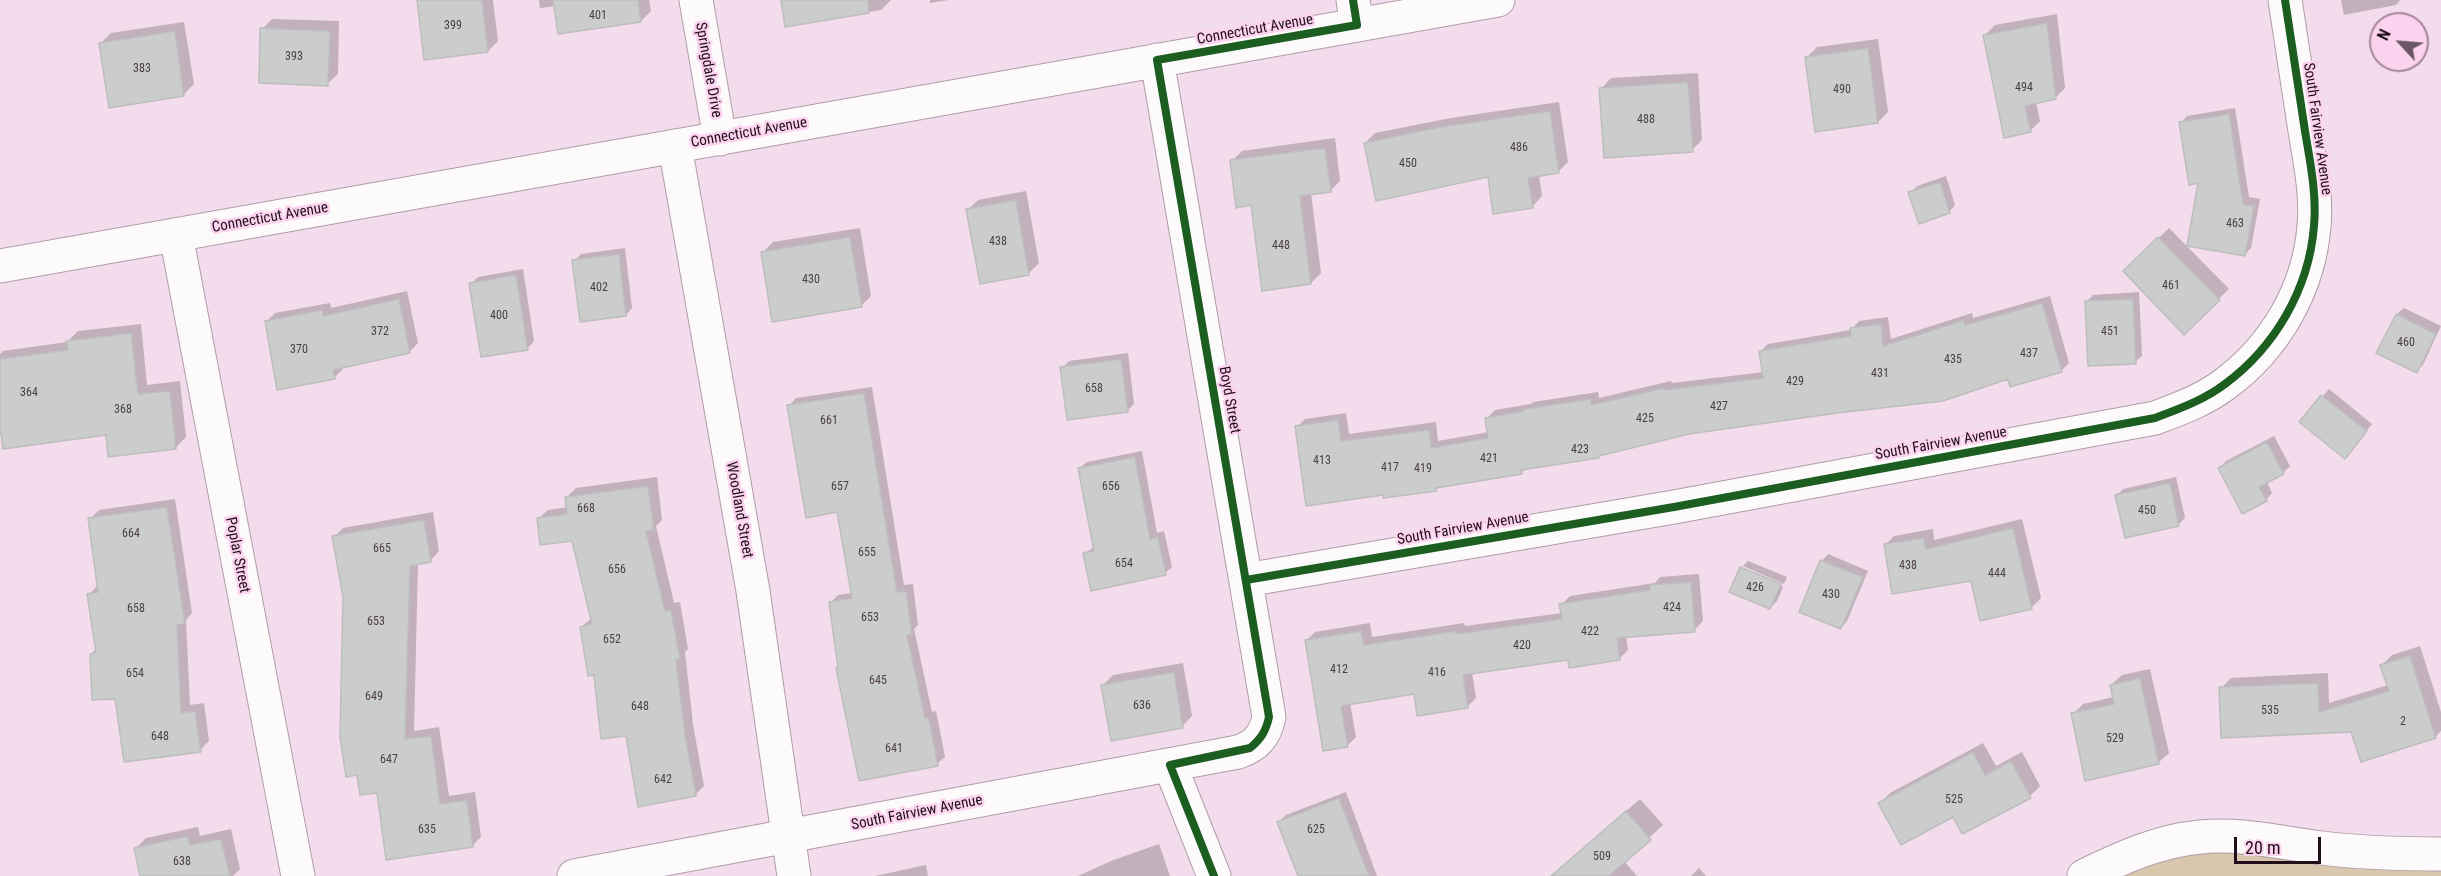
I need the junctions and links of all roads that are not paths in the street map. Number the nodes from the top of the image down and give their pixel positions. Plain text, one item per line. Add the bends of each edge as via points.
1 (696, 0) edge
2 (1498, 0) edge
3 (2285, 0) edge
4 (1355, 13) edge
5 (1157, 60) junction
6 (720, 139) junction
7 (675, 146) junction
8 (176, 235) junction
9 (0, 266) edge
10 (1246, 580) junction
11 (1257, 742) joint
12 (1170, 765) junction
13 (788, 837) junction
14 (2441, 854) edge
15 (2441, 860) edge
16 (298, 876) edge
17 (574, 876) edge
18 (794, 876) edge
19 (1214, 876) edge
20 (2084, 876) edge
21 (2439, 876) edge

1 - 6 street, Springdale Drive
2 - 4 street, Connecticut Avenue
3 - 10 street, South Fairview Avenue via 2314,188 2314,226 2308,263 2295,299 2252,361 2224,386 2191,405 2143,420 1674,507
4 - 5 street, Connecticut Avenue
5 - 6 street, Connecticut Avenue
5 - 10 street, Boyd Street
6 - 7 street, Connecticut Avenue
7 - 8 street, Connecticut Avenue
7 - 13 street, Woodland Street via 753,591
8 - 9 street, Connecticut Avenue
8 - 16 street, Poplar Street
10 - 11 street, Boyd Street via 1269,717
11 - 12 street, South Fairview Avenue via 1238,752
12 - 13 street, South Fairview Avenue
12 - 19 street
13 - 17 street, South Fairview Avenue
13 - 18 street, Woodland Street
14 - 20 street via 2362,852 2247,836 2199,837 2130,854
15 - 21 street

